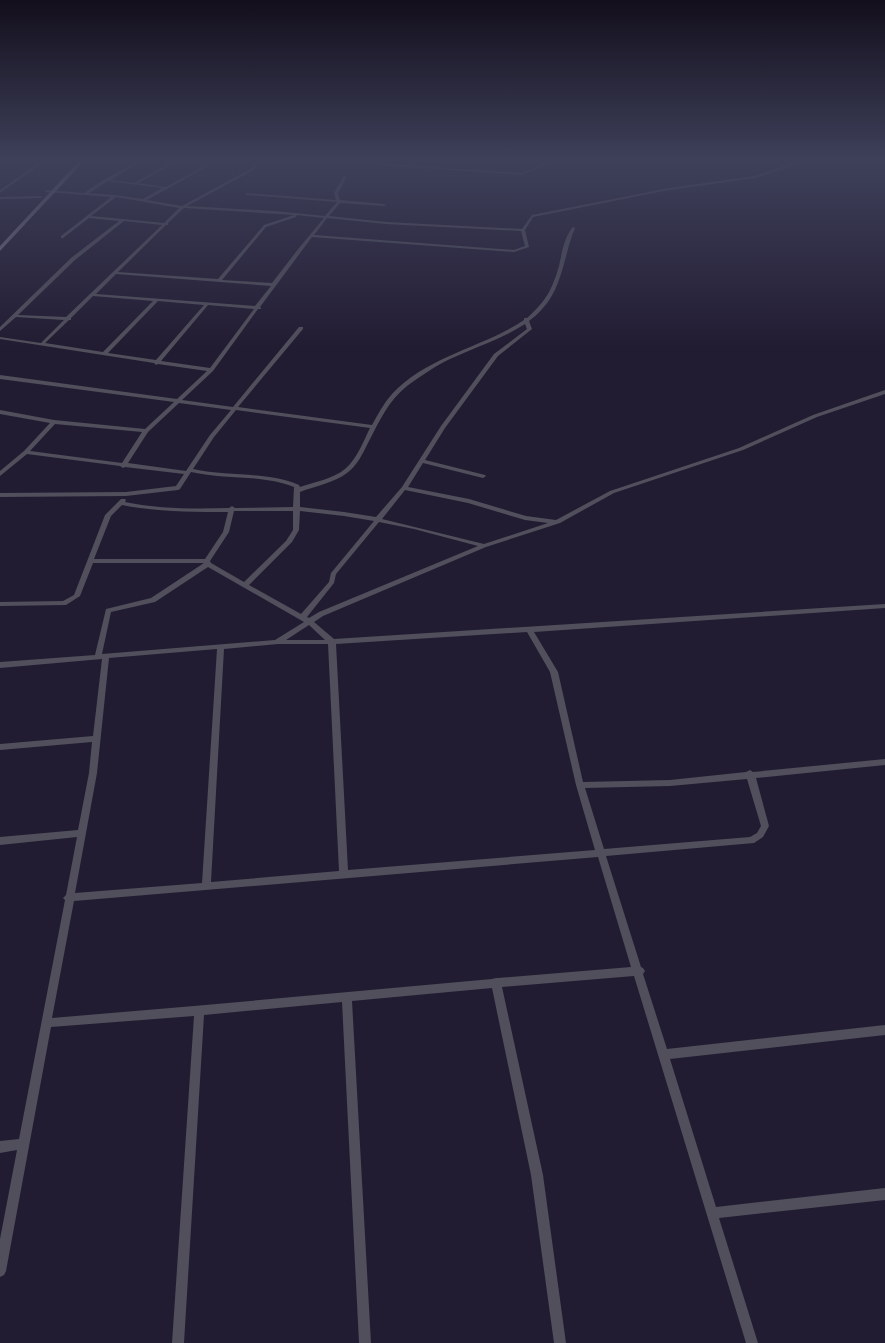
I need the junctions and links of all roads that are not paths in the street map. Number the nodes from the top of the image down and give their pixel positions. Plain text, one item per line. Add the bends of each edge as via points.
1 (16, 223) edge
2 (25, 223) edge
3 (80, 223) edge
4 (120, 223) edge
5 (152, 223) edge
6 (275, 223) edge
7 (323, 223) edge
8 (382, 223) edge
9 (528, 223) edge
10 (167, 224) joint
11 (573, 228) dead end
12 (523, 230) junction
13 (310, 236) junction
14 (62, 237) dead end
15 (0, 240) edge
16 (9, 240) junction
17 (0, 249) edge
18 (116, 273) junction
19 (219, 281) junction
20 (275, 285) junction
21 (94, 295) junction
22 (157, 300) junction
23 (207, 304) junction
24 (259, 308) junction
25 (14, 316) junction
26 (69, 319) junction
27 (526, 319) junction
28 (301, 328) dead end
29 (0, 330) edge
30 (0, 338) edge
31 (42, 344) junction
32 (104, 354) junction
33 (156, 363) junction
34 (211, 370) junction
35 (0, 377) edge
36 (885, 392) edge
37 (179, 400) junction
38 (236, 409) junction
39 (1, 414) edge
40 (54, 422) junction
41 (374, 427) junction
42 (146, 431) junction
43 (26, 452) junction
44 (422, 461) junction
45 (123, 466) junction
46 (0, 474) edge
47 (188, 474) junction
48 (205, 474) junction
49 (483, 476) dead end
50 (405, 488) junction
51 (299, 490) junction
52 (126, 494) junction
53 (0, 495) edge
54 (122, 503) junction
55 (232, 508) junction
56 (298, 509) junction
57 (381, 518) junction
58 (558, 522) junction
59 (484, 546) junction
60 (92, 561) junction
61 (208, 563) junction
62 (246, 584) junction
63 (0, 604) edge
64 (885, 606) edge
65 (302, 618) junction
66 (310, 622) junction
67 (529, 630) junction
68 (277, 642) junction
69 (332, 642) junction
70 (221, 646) junction
71 (102, 656) junction
72 (0, 665) edge
73 (96, 739) junction
74 (0, 747) edge
75 (885, 762) edge
76 (750, 773) junction
77 (580, 785) junction
78 (80, 833) junction
79 (0, 841) edge
80 (602, 854) junction
81 (344, 874) junction
82 (206, 886) junction
83 (68, 898) junction
84 (640, 971) junction
85 (496, 982) junction
86 (347, 998) junction
87 (199, 1012) junction
88 (46, 1023) junction
89 (885, 1030) edge
90 (665, 1054) junction
91 (24, 1144) junction
92 (0, 1147) edge
93 (885, 1194) edge
94 (712, 1213) junction
95 (0, 1271) edge
96 (178, 1343) edge
97 (365, 1343) edge
98 (560, 1343) edge
99 (752, 1343) edge

1 - 15 main road
2 - 16 main road
3 - 14 street
4 - 25 street via 73,259
5 - 10 street
6 - 19 street via 265,226
7 - 13 street
8 - 12 street
9 - 12 street
10 - 18 street
11 - 27 street via 566,240 557,284 542,307
12 - 13 street via 527,247 514,251
13 - 20 street
15 - 16 street
16 - 17 main road
18 - 19 street
18 - 21 street
19 - 20 street
20 - 24 street
21 - 22 street
21 - 26 street
22 - 23 street
22 - 32 street
23 - 24 street
23 - 33 street
24 - 34 street
25 - 26 street
25 - 29 street
26 - 31 street
27 - 41 street via 500,338 434,364 394,395
27 - 44 street via 530,329 496,355
28 - 38 street
30 - 31 street
31 - 32 street
32 - 33 street
33 - 34 street
34 - 37 street
35 - 37 street
36 - 58 street via 815,416 741,449 612,492
37 - 38 street
37 - 42 street
38 - 41 street
38 - 47 street via 212,436
39 - 40 street
40 - 42 street
40 - 43 street
41 - 51 street via 348,469
42 - 45 street
43 - 45 street
43 - 46 street
44 - 49 street
44 - 50 street
45 - 47 street
47 - 48 street
47 - 48 street
47 - 52 street via 174,490
48 - 51 street via 293,483
50 - 57 street
50 - 58 street via 525,518
51 - 56 street
52 - 53 street
52 - 54 street
54 - 55 street via 149,508
54 - 60 street via 108,514
55 - 56 street
55 - 61 street via 226,532
56 - 57 street
56 - 62 street via 296,530 289,542
57 - 59 street
57 - 65 street
58 - 59 street
59 - 66 street
60 - 61 street
60 - 63 street via 77,596 71,600
61 - 62 street
61 - 71 street via 153,600 108,611
62 - 65 street
64 - 67 street
65 - 66 street
66 - 68 street
66 - 69 street
67 - 69 street
67 - 77 street via 554,672
68 - 69 street
68 - 70 street
69 - 81 street
70 - 71 street
70 - 82 street
71 - 72 street
71 - 73 street
73 - 74 street
73 - 78 street
75 - 76 street
76 - 77 street via 670,783
76 - 80 street via 765,826 751,840
77 - 80 street
78 - 79 street
78 - 83 street
80 - 81 street
80 - 84 street
81 - 82 street
82 - 83 street
83 - 88 street
84 - 85 street
84 - 90 street
85 - 86 street
85 - 98 street via 537,1175
86 - 87 street
86 - 97 street
87 - 88 street
87 - 96 street
88 - 91 street
89 - 90 street
90 - 94 street
91 - 92 street
91 - 95 street
93 - 94 street
94 - 99 street

